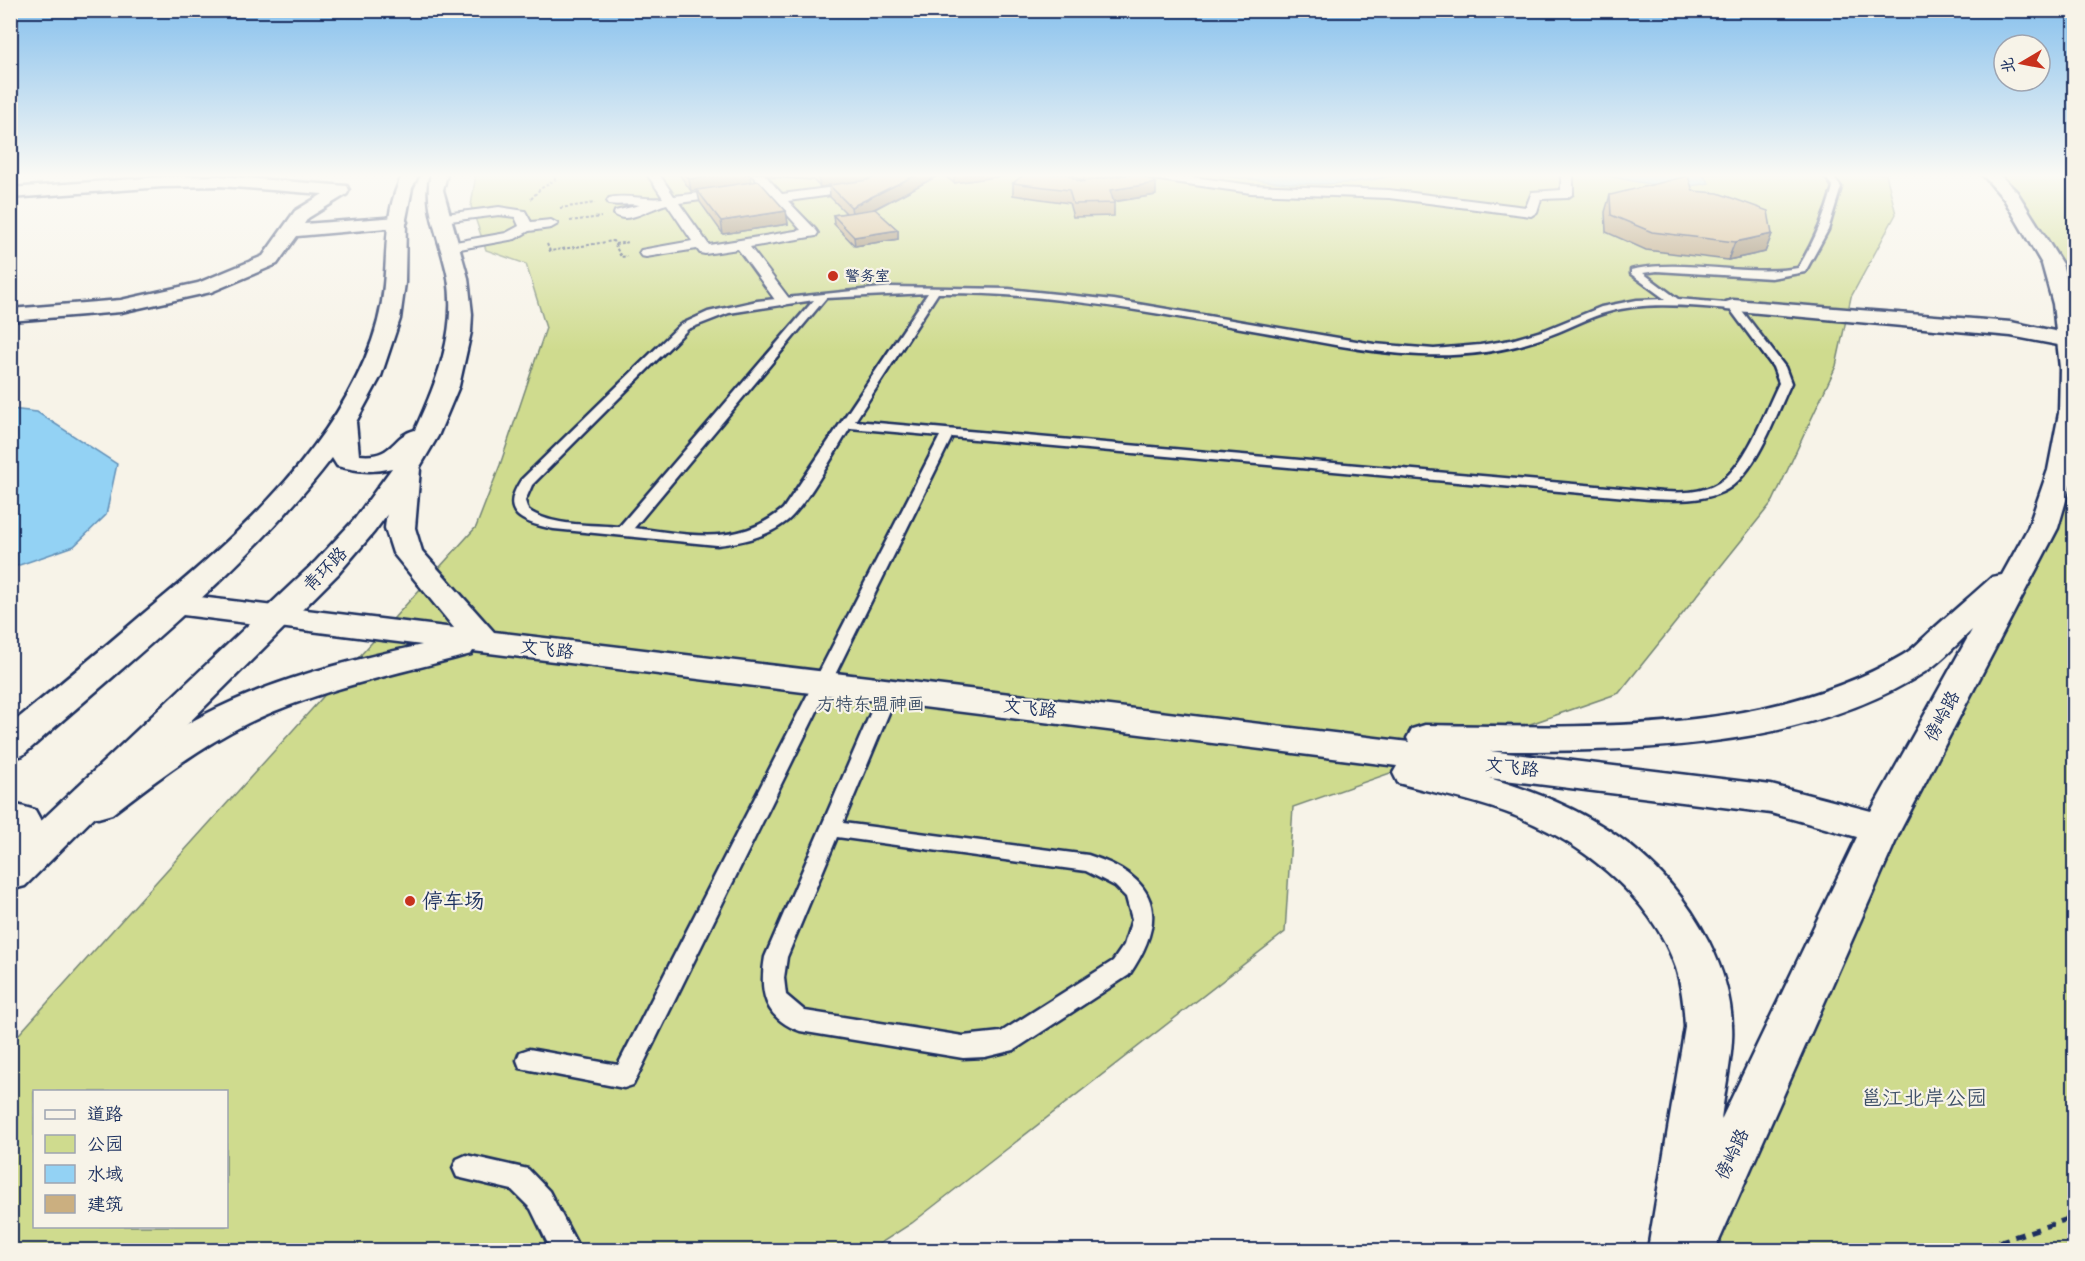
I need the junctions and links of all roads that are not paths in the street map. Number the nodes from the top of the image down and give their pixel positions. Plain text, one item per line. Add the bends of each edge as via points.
1 (290, 233) edge
2 (397, 233) edge
3 (446, 233) edge
4 (516, 233) edge
5 (693, 233) edge
6 (811, 233) edge
7 (1822, 233) edge
8 (2033, 233) edge
9 (697, 238) junction
10 (741, 244) junction
11 (449, 247) junction
12 (642, 247) dead end
13 (935, 290) junction
14 (823, 296) junction
15 (783, 301) junction
16 (1675, 302) junction
17 (1733, 306) junction
18 (10, 315) edge
19 (2068, 340) junction
20 (438, 412) junction
21 (343, 421) junction
22 (846, 424) junction
23 (948, 433) junction
24 (406, 470) junction
25 (623, 532) junction
26 (2022, 567) junction
27 (175, 604) junction
28 (278, 616) junction
29 (484, 642) junction
30 (822, 683) junction
31 (889, 691) junction
32 (1270, 738) junction
33 (10, 746) edge
34 (10, 818) edge
35 (831, 829) junction
36 (1881, 830) junction
37 (17, 855) edge
38 (529, 1060) dead end
39 (466, 1168) dead end
40 (566, 1251) edge
41 (1676, 1251) edge
42 (1687, 1251) edge

1 - 18 street via 270,260 204,288 120,306
2 - 21 street via 393,299 385,334 369,377
3 - 11 street, 青环路
4 - 11 street
5 - 9 street
6 - 10 street
7 - 16 lane via 1801,270 1771,275 1657,268 1635,272
8 - 19 street, 傍岭路 via 2052,264 2064,304
9 - 10 street via 705,250
9 - 12 street
10 - 15 street
11 - 20 street, 青环路 via 461,295 461,330
13 - 14 lane
13 - 16 lane via 1088,299 1420,352 1510,344 1604,309
13 - 22 lane
14 - 15 lane
14 - 25 lane
15 - 25 lane via 715,312 684,327 519,494 518,505 536,522
16 - 17 lane
17 - 19 street via 2011,329
17 - 23 lane via 1779,367 1785,383 1742,468 1728,484 1696,495 1590,490
19 - 26 street, 傍岭路 via 2072,413 2062,470 2043,528
20 - 21 street via 403,454 381,464 361,465 346,460
20 - 24 street, 青环路
21 - 27 street via 303,477 231,554
22 - 23 lane
22 - 25 lane via 788,512 759,532 717,541
23 - 30 lane
24 - 28 street, 青环路 via 341,555
24 - 29 street via 400,528 408,553
26 - 32 street via 1916,663 1864,690 1793,713 1640,736
26 - 36 street, 傍岭路
27 - 28 street, 文飞路
27 - 33 street
28 - 29 street, 文飞路
28 - 37 street, 青环路
29 - 30 street, 文飞路
29 - 37 street via 387,663 255,705 150,765
30 - 31 street, 文飞路
30 - 38 lane via 624,1077
31 - 32 street, 文飞路
31 - 35 lane
32 - 36 street, 文飞路 via 1771,799
32 - 41 street via 1498,794 1533,807 1600,844 1656,897 1695,960 1706,993 1709,1027
34 - 37 street via 21,821
35 - 35 lane via 776,957 771,981 776,1002 800,1021 963,1047 1006,1042 1121,968 1136,951 1143,924 1141,903 1127,882 1109,869
36 - 42 street, 傍岭路
39 - 40 lane via 519,1178 540,1200

